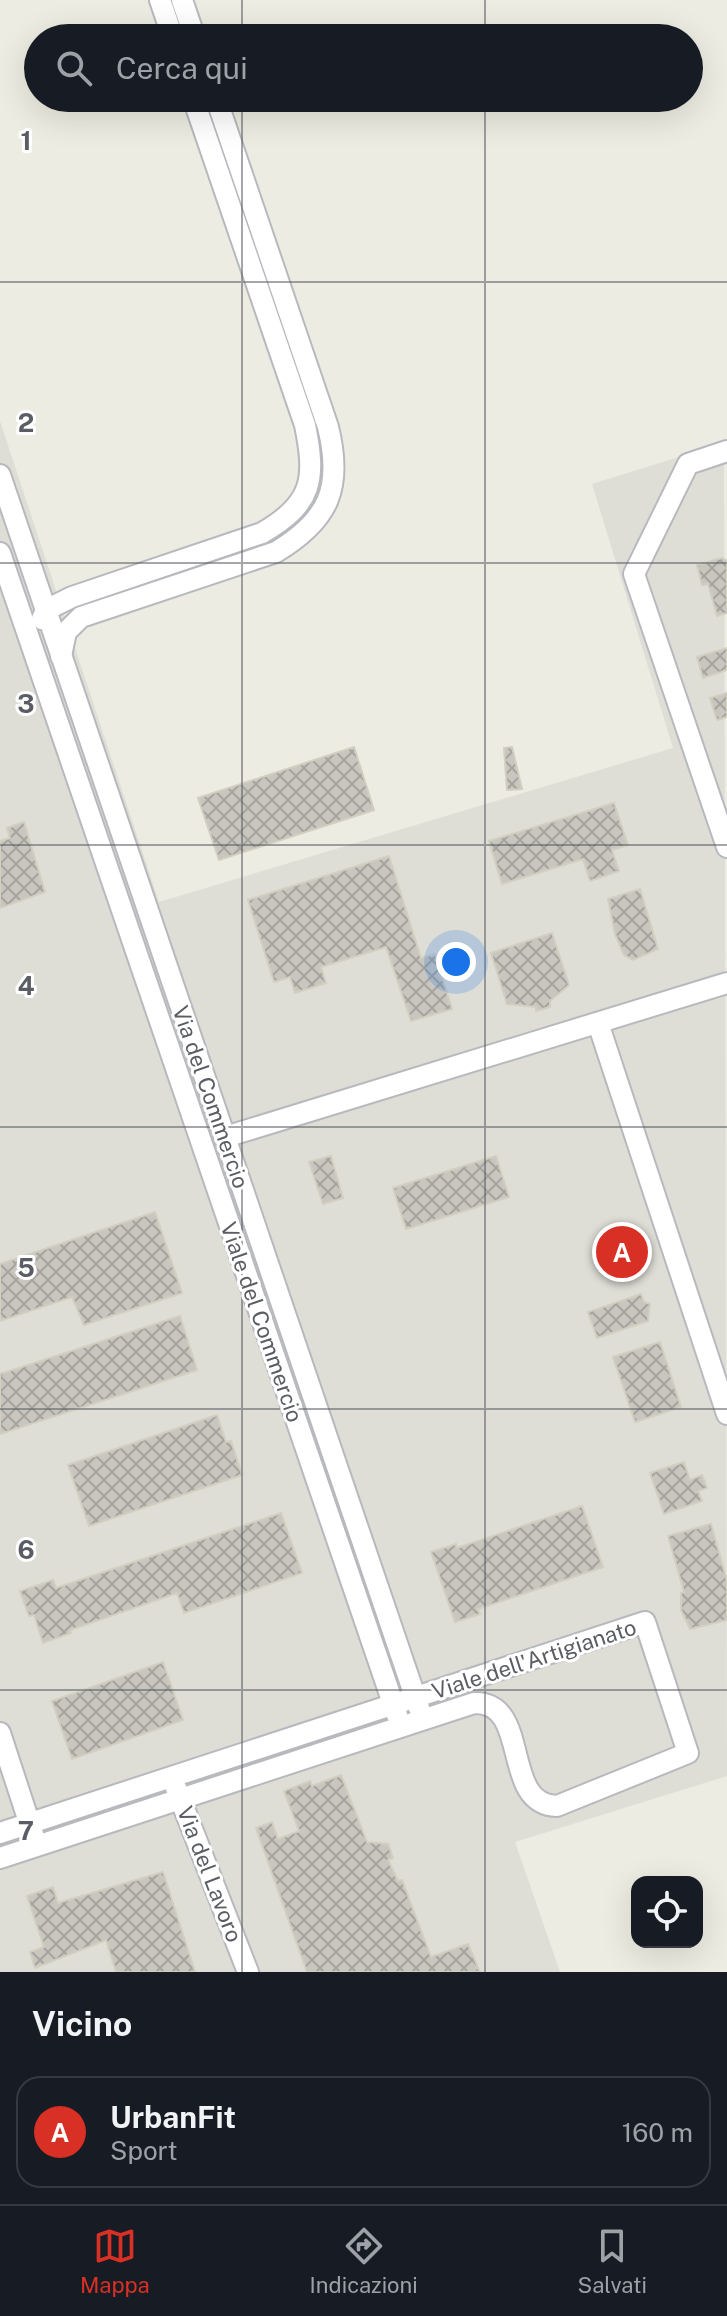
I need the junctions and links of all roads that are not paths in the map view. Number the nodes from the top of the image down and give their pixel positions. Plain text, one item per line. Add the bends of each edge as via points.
1 (160, 0) edge
2 (182, 0) edge
3 (168, 24) edge
4 (190, 24) edge
5 (198, 112) edge
6 (221, 112) edge
7 (727, 451) edge
8 (0, 475) edge
9 (0, 553) edge
10 (46, 610) junction
11 (31, 643) junction
12 (61, 656) junction
13 (727, 847) edge
14 (727, 983) edge
15 (598, 1023) junction
16 (225, 1137) junction
17 (727, 1414) edge
18 (416, 1697) junction
19 (393, 1704) junction
20 (423, 1719) junction
21 (401, 1727) junction
22 (0, 1733) edge
23 (172, 1777) junction
24 (180, 1799) junction
25 (30, 1824) junction
26 (0, 1833) edge
27 (36, 1846) junction
28 (0, 1858) edge
29 (248, 1972) edge

1 - 3 street
2 - 4 street
5 - 10 street via 305,425 313,466 305,495 290,518 262,533
6 - 12 street via 328,427 335,478 324,512 302,536 276,552 81,617 66,632
7 - 13 street via 688,464 634,574
8 - 10 street, Via del Commercio
9 - 11 street, Viale del Commercio
10 - 11 street
10 - 12 street, Via del Commercio
11 - 19 street, Viale del Commercio
12 - 16 street, Via del Commercio
14 - 15 street
15 - 16 street
15 - 17 street
16 - 18 street, Via del Commercio
18 - 19 street, Viale dell'Artigianato
18 - 20 street, Via del Commercio
18 - 20 street, Viale dell'Artigianato via 645,1622 688,1753 557,1806 545,1806 527,1787 496,1708 474,1703
19 - 21 street, Viale del Commercio
19 - 23 street, Viale dell'Artigianato
20 - 21 street, Viale dell'Artigianato
21 - 24 street, Viale dell'Artigianato
22 - 25 street
23 - 24 street, Via del Lavoro
23 - 25 street, Viale dell'Artigianato
24 - 27 street, Viale dell'Artigianato
24 - 29 street, Via del Lavoro
25 - 26 street, Viale dell'Artigianato
25 - 27 street
27 - 28 street, Viale dell'Artigianato

